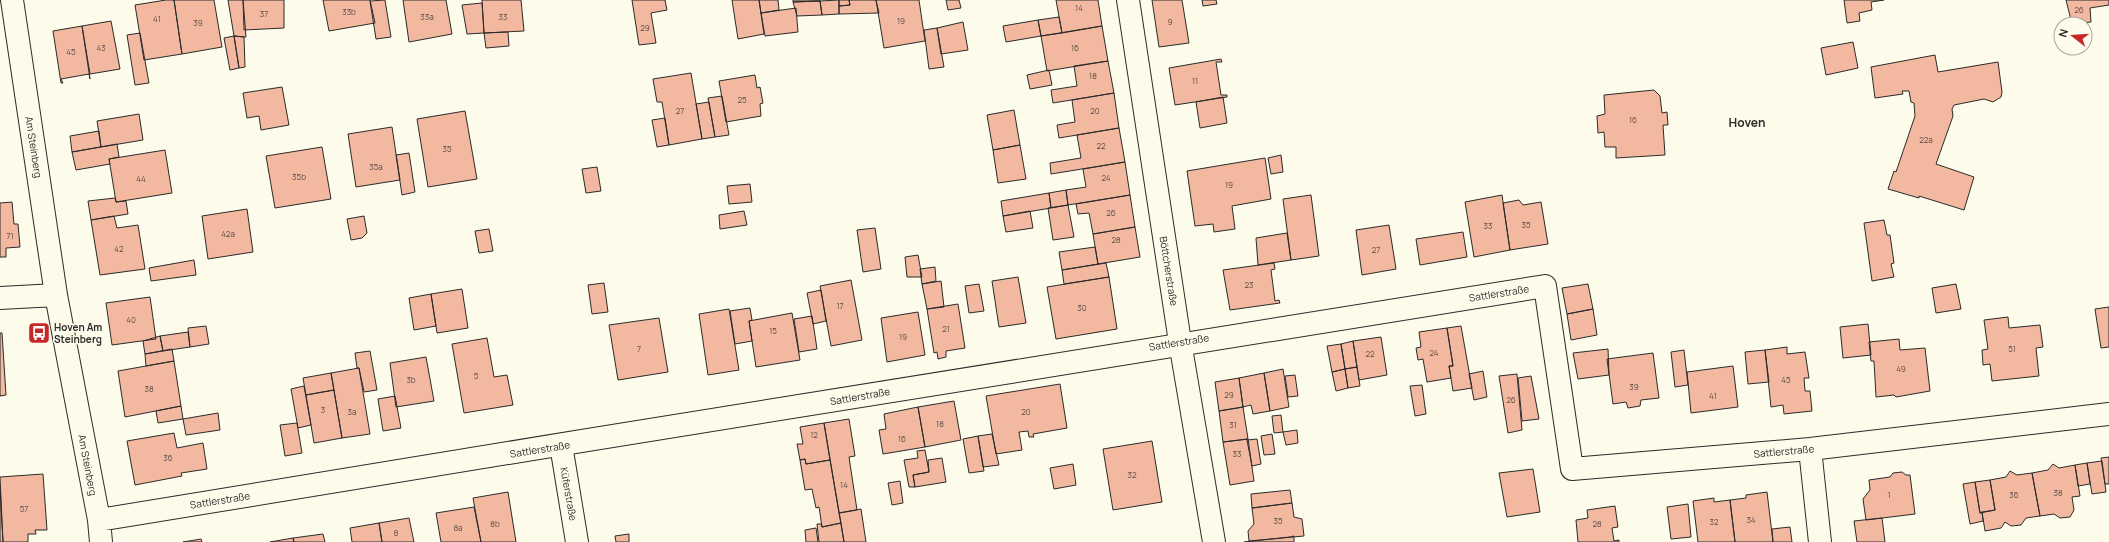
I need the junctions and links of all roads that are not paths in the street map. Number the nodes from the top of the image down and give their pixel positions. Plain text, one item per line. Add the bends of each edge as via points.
1 (12, 0) edge
2 (1128, 0) edge
3 (56, 295) junction
4 (0, 298) edge
5 (1180, 342) junction
6 (2109, 414) edge
7 (561, 446) junction
8 (1810, 449) junction
9 (99, 520) junction
10 (101, 542) edge
11 (577, 542) edge
12 (1214, 542) edge
13 (1820, 542) edge

1 - 3 street, Am Steinberg
2 - 5 street, Böttcherstraße
3 - 4 street
3 - 9 street, Am Steinberg
5 - 7 street, Sattlerstraße
5 - 8 street, Sattlerstraße via 1545,286 1572,469
5 - 12 street, Böttcherstraße
6 - 8 street, Sattlerstraße
7 - 9 street, Sattlerstraße
7 - 11 street, Küferstraße
8 - 13 street
9 - 10 street, Am Steinberg

